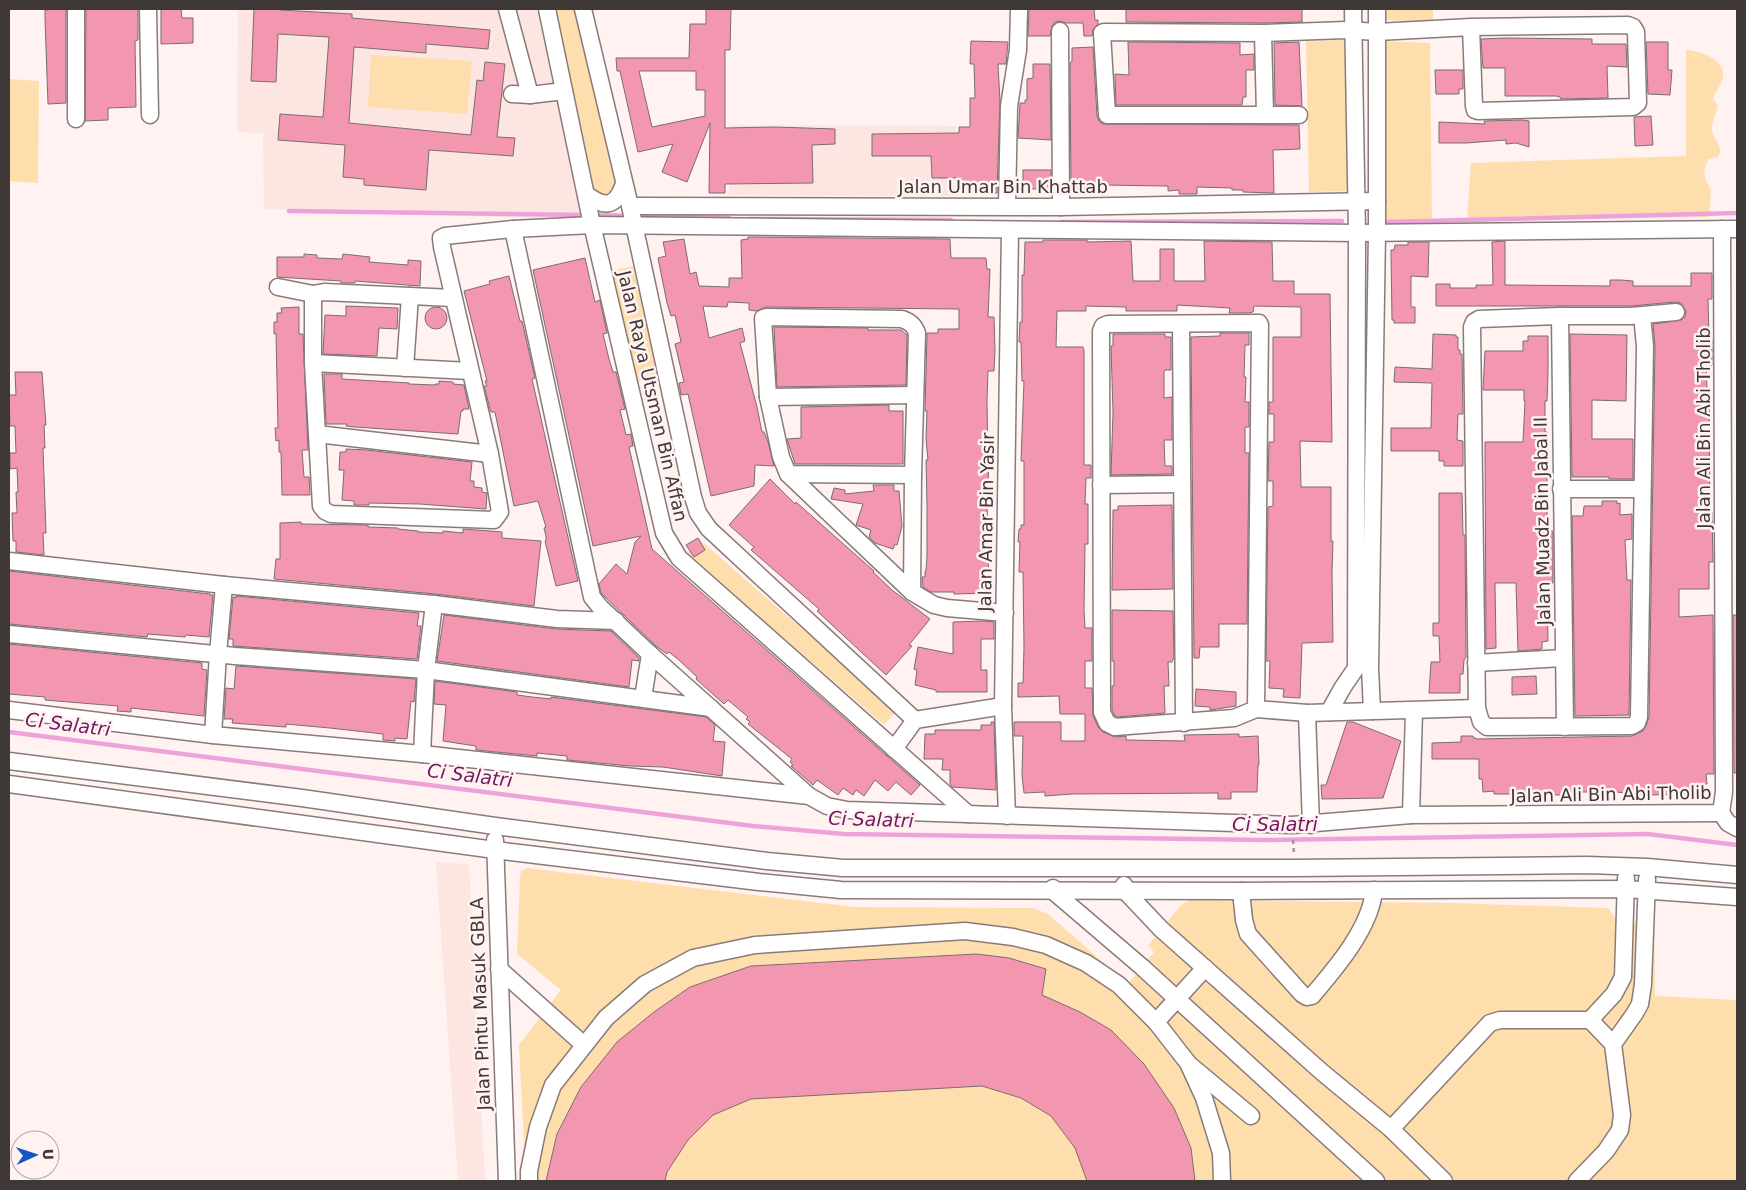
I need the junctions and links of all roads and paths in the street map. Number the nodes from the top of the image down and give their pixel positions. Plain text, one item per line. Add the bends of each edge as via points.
1 (76, 9) edge
2 (148, 9) edge
3 (507, 9) edge
4 (547, 9) edge
5 (583, 9) edge
6 (1019, 9) edge
7 (1353, 9) edge
8 (1377, 9) edge
9 (1471, 27) junction
10 (1353, 30) junction
11 (1060, 31) dead end
12 (1377, 32) junction
13 (1263, 34) junction
14 (564, 91) junction
15 (512, 94) dead end
16 (530, 95) junction
17 (1265, 114) junction
18 (150, 115) dead end
19 (1299, 115) dead end
20 (76, 119) dead end
21 (624, 184) junction
22 (1377, 201) junction
23 (1356, 202) junction
24 (1003, 206) junction
25 (1061, 207) junction
26 (589, 211) junction
27 (631, 215) junction
28 (513, 229) junction
29 (1004, 229) junction
30 (1730, 229) edge
31 (1377, 233) junction
32 (1357, 234) junction
33 (278, 287) dead end
34 (313, 294) junction
35 (410, 296) junction
36 (453, 298) junction
37 (1676, 312) dead end
38 (1642, 315) junction
39 (1560, 316) junction
40 (1181, 324) junction
41 (312, 363) junction
42 (405, 368) junction
43 (470, 371) junction
44 (915, 395) junction
45 (768, 397) junction
46 (317, 434) junction
47 (490, 454) junction
48 (788, 474) junction
49 (913, 475) junction
50 (1182, 484) junction
51 (1101, 485) junction
52 (1561, 489) junction
53 (1642, 489) junction
54 (9, 562) edge
55 (224, 585) junction
56 (589, 587) junction
57 (912, 592) junction
58 (434, 604) junction
59 (1005, 613) junction
60 (581, 621) junction
61 (616, 622) junction
62 (9, 634) edge
63 (218, 654) junction
64 (650, 654) junction
65 (1563, 658) junction
66 (1476, 663) junction
67 (1363, 668) junction
68 (426, 670) junction
69 (643, 698) junction
70 (1003, 706) junction
71 (711, 708) junction
72 (1477, 708) junction
73 (1256, 709) junction
74 (9, 710) edge
75 (1372, 711) junction
76 (1414, 711) junction
77 (1329, 712) junction
78 (1307, 713) junction
79 (915, 720) junction
80 (1184, 723) junction
81 (1565, 727) junction
82 (213, 735) junction
83 (894, 749) junction
84 (422, 754) junction
85 (9, 761) edge
86 (9, 784) edge
87 (809, 796) junction
88 (1721, 813) junction
89 (968, 814) junction
90 (1411, 815) junction
91 (1008, 816) junction
92 (1312, 825) junction
93 (495, 826) junction
94 (1737, 828) edge
95 (495, 850) junction
96 (1626, 866) junction
97 (1647, 867) junction
98 (1052, 868) junction
99 (1121, 868) junction
100 (1737, 875) edge
101 (1626, 889) junction
102 (1647, 889) junction
103 (1374, 890) junction
104 (1053, 891) junction
105 (1125, 891) junction
106 (1241, 891) junction
107 (1737, 896) edge
108 (1205, 968) junction
109 (499, 969) junction
110 (1619, 986) junction
111 (1177, 999) junction
112 (1640, 1004) junction
113 (1590, 1020) junction
114 (1156, 1022) junction
115 (1613, 1044) junction
116 (584, 1045) junction
117 (1188, 1063) junction
118 (1251, 1116) dead end
119 (1391, 1129) junction
120 (507, 1181) edge
121 (529, 1181) edge
122 (1222, 1181) edge
123 (1376, 1181) edge
124 (1444, 1181) edge
125 (1577, 1181) edge

1 - 20 street
2 - 18 street
3 - 16 street
4 - 14 street, Jalan Raya Utsman Bin Affan
5 - 21 street, Jalan Raya Utsman Bin Affan
6 - 24 street, Jalan Amar Bin Yasir
7 - 10 street
8 - 12 street
9 - 9 street via 1633,27 1636,32 1638,103 1633,107 1478,112 1474,106
9 - 12 street
10 - 12 street
10 - 13 street
10 - 23 street
11 - 25 street
12 - 22 street
13 - 17 street
13 - 17 street via 1104,32 1102,35 1106,115
14 - 16 street
14 - 26 street, Jalan Raya Utsman Bin Affan
15 - 16 street
17 - 19 street
21 - 26 street via 616,200
21 - 27 street, Jalan Raya Utsman Bin Affan
22 - 23 street, Jalan Umar Bin Khattab
22 - 31 street
23 - 25 street, Jalan Umar Bin Khattab
23 - 32 street
24 - 25 street, Jalan Umar Bin Khattab
24 - 27 street, Jalan Umar Bin Khattab
24 - 29 street, Jalan Amar Bin Yasir
26 - 27 street
26 - 28 street
26 - 83 street, Jalan Raya Utsman Bin Affan via 666,537 679,558
27 - 29 street
27 - 79 street, Jalan Raya Utsman Bin Affan via 693,496 702,520
28 - 36 street via 442,238
28 - 56 street
29 - 32 street
29 - 59 street, Jalan Amar Bin Yasir
30 - 31 street
30 - 88 street, Jalan Ali Bin Abi Tholib via 1724,792
31 - 32 street
31 - 67 street
32 - 67 street
33 - 34 street
34 - 35 street
34 - 41 street
35 - 36 street
35 - 42 street
36 - 43 street
37 - 38 street
38 - 39 street
38 - 53 street
39 - 52 street, Jalan Muadz Bin Jabal II
39 - 66 street via 1479,319 1472,327
40 - 50 street
40 - 51 street via 1108,324 1102,328
40 - 73 street via 1260,325
41 - 42 street
41 - 46 street
42 - 43 street
43 - 47 street
44 - 45 street
44 - 45 street via 917,333 908,321 766,317 762,320
44 - 49 street
45 - 48 street
46 - 47 street
46 - 47 street via 319,498 321,506 331,514 494,520 500,512
48 - 49 street
48 - 57 street
49 - 57 street
50 - 51 street
50 - 80 street
51 - 80 street via 1104,720 1115,727
52 - 53 street
52 - 65 street, Jalan Muadz Bin Jabal II
53 - 81 street via 1639,717 1632,726
54 - 55 street
55 - 58 street
55 - 63 street
56 - 60 street
56 - 61 street via 595,601
57 - 59 street via 934,605 947,608
58 - 60 street
58 - 68 street
59 - 70 street, Jalan Amar Bin Yasir
60 - 61 street
61 - 64 street
62 - 63 street
63 - 68 street
63 - 82 street
64 - 69 street
64 - 71 street
65 - 66 street
65 - 81 street, Jalan Muadz Bin Jabal II
66 - 72 street
67 - 75 street
67 - 77 street via 1342,687
68 - 69 street
68 - 84 street
69 - 71 street
70 - 79 street
70 - 91 street, Jalan Amar Bin Yasir
71 - 87 street
72 - 76 street
72 - 81 street via 1481,722 1487,727
73 - 78 street
73 - 80 street via 1234,718
74 - 82 street
75 - 76 street
75 - 77 street
76 - 90 street
77 - 78 street
78 - 92 street
79 - 83 street
82 - 84 street
83 - 89 street, Jalan Raya Utsman Bin Affan
84 - 87 street
85 - 93 street
86 - 95 street
87 - 89 street, Jalan Ali Bin Abi Tholib via 828,806 847,810
88 - 90 street, Jalan Ali Bin Abi Tholib
88 - 94 street via 1728,823
89 - 91 street, Jalan Ali Bin Abi Tholib
90 - 92 street, Jalan Ali Bin Abi Tholib
91 - 92 street, Jalan Ali Bin Abi Tholib
93 - 95 street, Jalan Pintu Masuk GBLA
93 - 98 street via 826,867
95 - 104 street via 840,890
95 - 109 street, Jalan Pintu Masuk GBLA
96 - 97 street
96 - 99 street
96 - 101 street
97 - 100 street
97 - 102 street
98 - 99 street
98 - 104 street
99 - 105 street
101 - 102 street
101 - 103 street
101 - 110 street via 1623,977
102 - 107 street
102 - 112 street
103 - 106 street
103 - 106 street via 1364,926 1334,971 1312,996 1307,997 1248,934
104 - 105 street
104 - 111 street
105 - 106 street
105 - 108 street
108 - 111 street
108 - 119 street
109 - 116 street
109 - 120 street, Jalan Pintu Masuk GBLA
110 - 112 street
110 - 113 street
111 - 114 street
111 - 123 street
112 - 115 street
113 - 115 street
113 - 119 street via 1500,1020 1490,1023
114 - 116 street via 1119,985 1086,963 1046,945 1013,937 965,932 755,945 693,958 645,984 606,1018
114 - 117 street
115 - 125 street via 1622,1115 1620,1130 1606,1151
116 - 121 street via 553,1085 538,1127
117 - 118 street
117 - 122 street via 1204,1098 1221,1153
119 - 124 street

